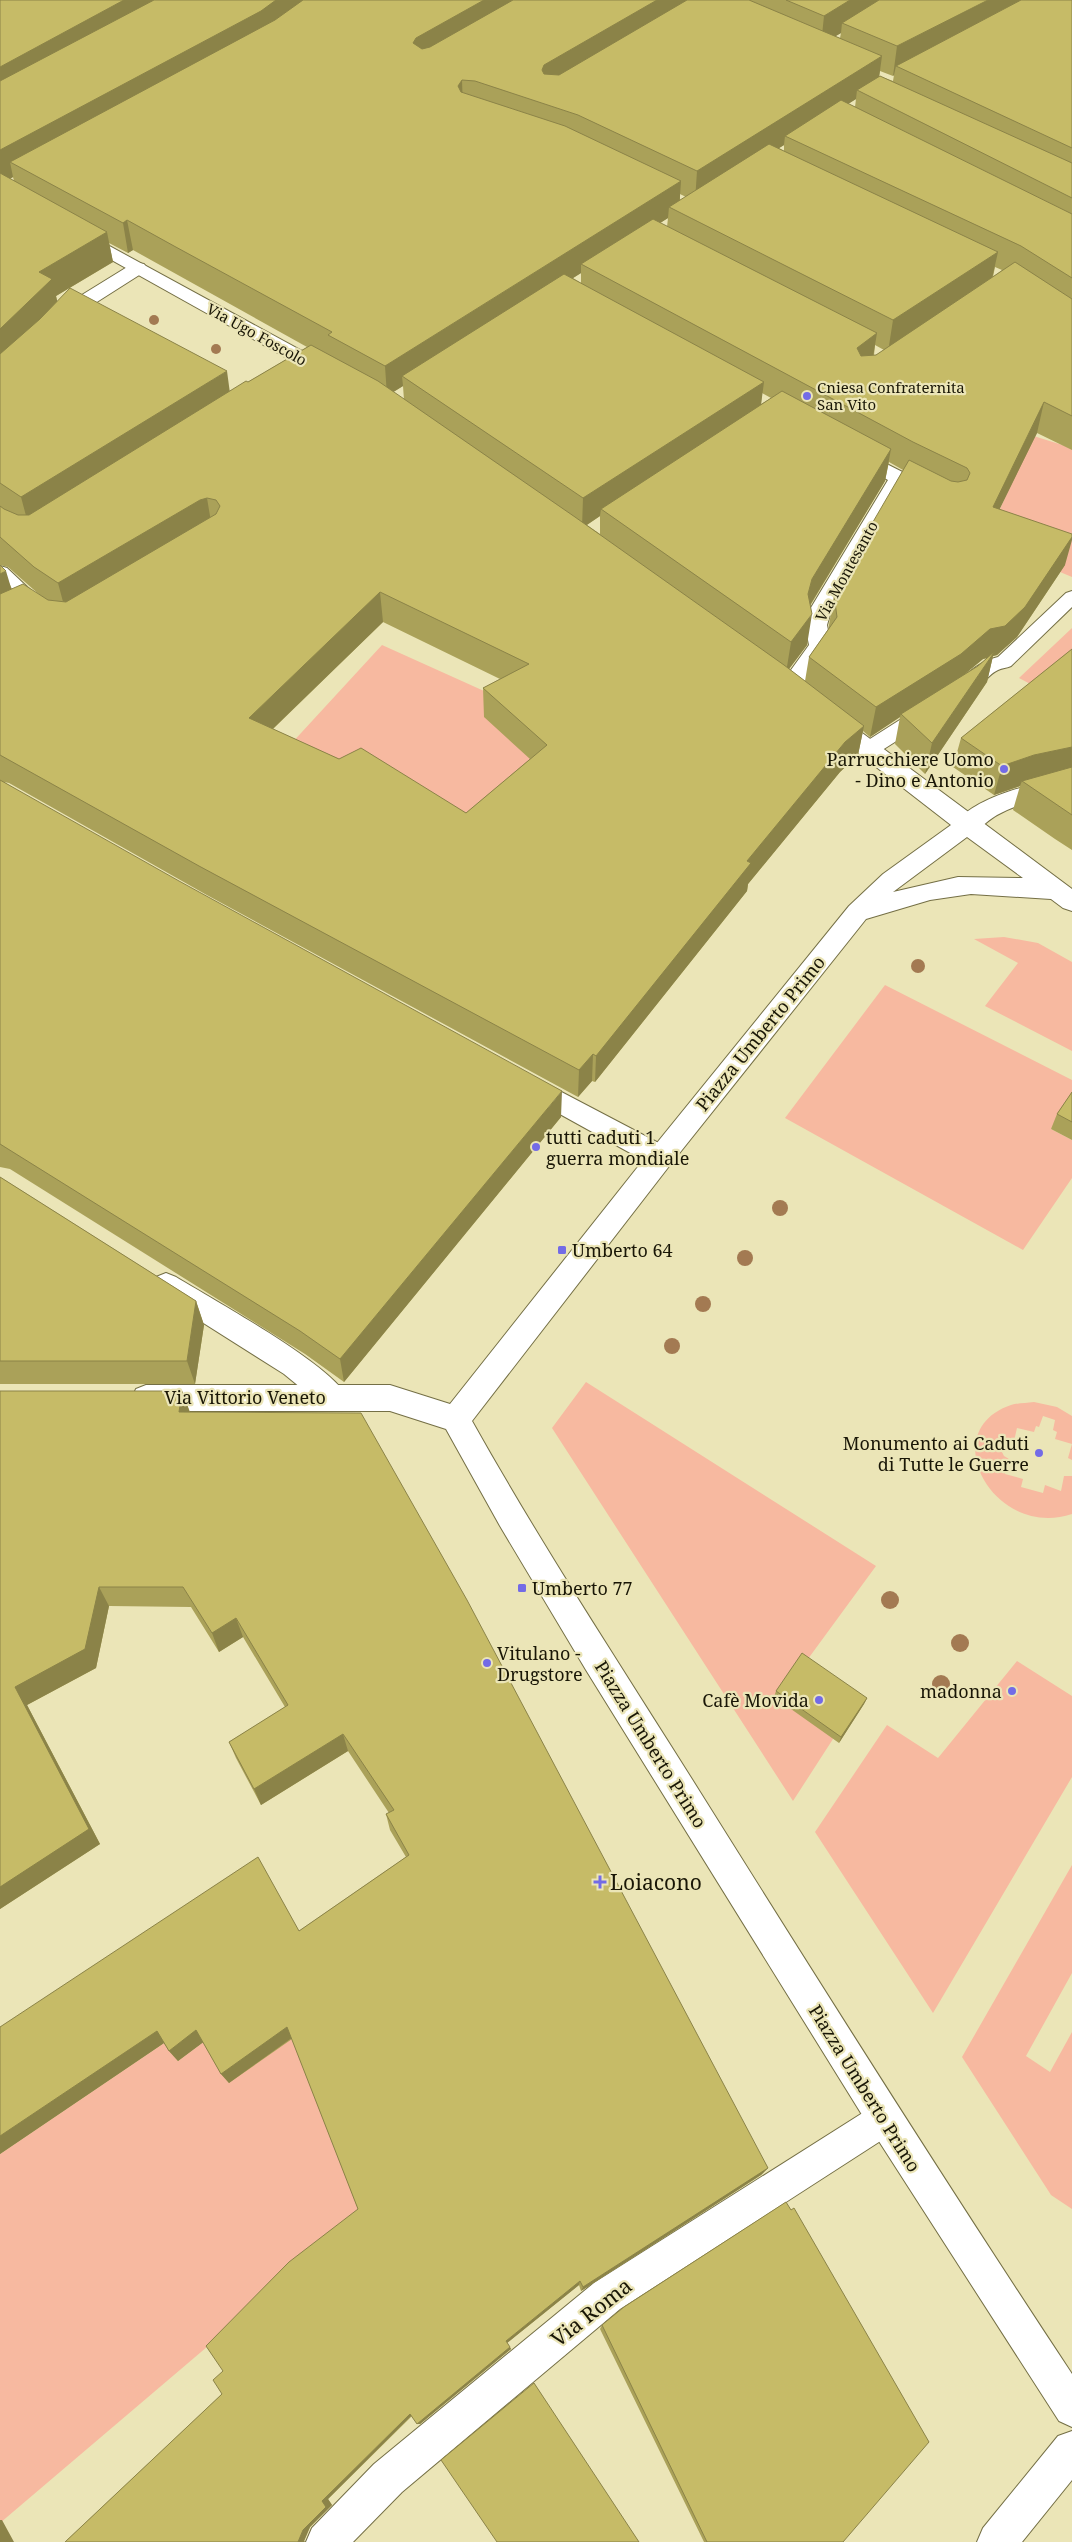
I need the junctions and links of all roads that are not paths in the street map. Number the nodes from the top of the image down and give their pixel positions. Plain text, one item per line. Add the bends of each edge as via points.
1 (62, 225) edge
2 (138, 268) junction
3 (46, 338) edge
4 (345, 382) edge
5 (838, 445) edge
6 (898, 478) junction
7 (952, 504) edge
8 (0, 573) edge
9 (1072, 597) edge
10 (0, 619) edge
11 (869, 749) junction
12 (1072, 783) edge
13 (967, 825) junction
14 (1065, 896) edge
15 (858, 912) junction
16 (506, 1073) edge
17 (661, 1158) junction
18 (141, 1269) edge
19 (333, 1397) junction
20 (118, 1398) edge
21 (456, 1419) junction
22 (884, 2119) junction
23 (1072, 2408) edge
24 (1072, 2450) edge
25 (326, 2542) edge
26 (997, 2542) edge

1 - 2 street, Via Ugo Foscolo
2 - 3 street via 71,310
2 - 4 street, Via Ugo Foscolo via 302,368
5 - 6 street
6 - 7 street
6 - 11 street, Via Montesanto via 820,611 816,625 820,646 795,693
8 - 10 street via 41,609
9 - 11 lane via 1004,662 992,665 947,700
11 - 13 street
12 - 13 street, Piazza Umberto Primo via 990,809
13 - 14 street
13 - 15 street, Piazza Umberto Primo via 891,880
14 - 15 street via 1015,886 969,885 917,895
15 - 17 street, Piazza Umberto Primo
16 - 17 street
17 - 21 street, Piazza Umberto Primo
18 - 19 street via 294,1364
19 - 20 street, Via Vittorio Veneto
19 - 21 street, Via Vittorio Veneto via 390,1398
21 - 22 street, Piazza Umberto Primo via 584,1637
22 - 23 street, Piazza Umberto Primo
22 - 25 street, Via Roma via 607,2296 388,2478
24 - 26 street

